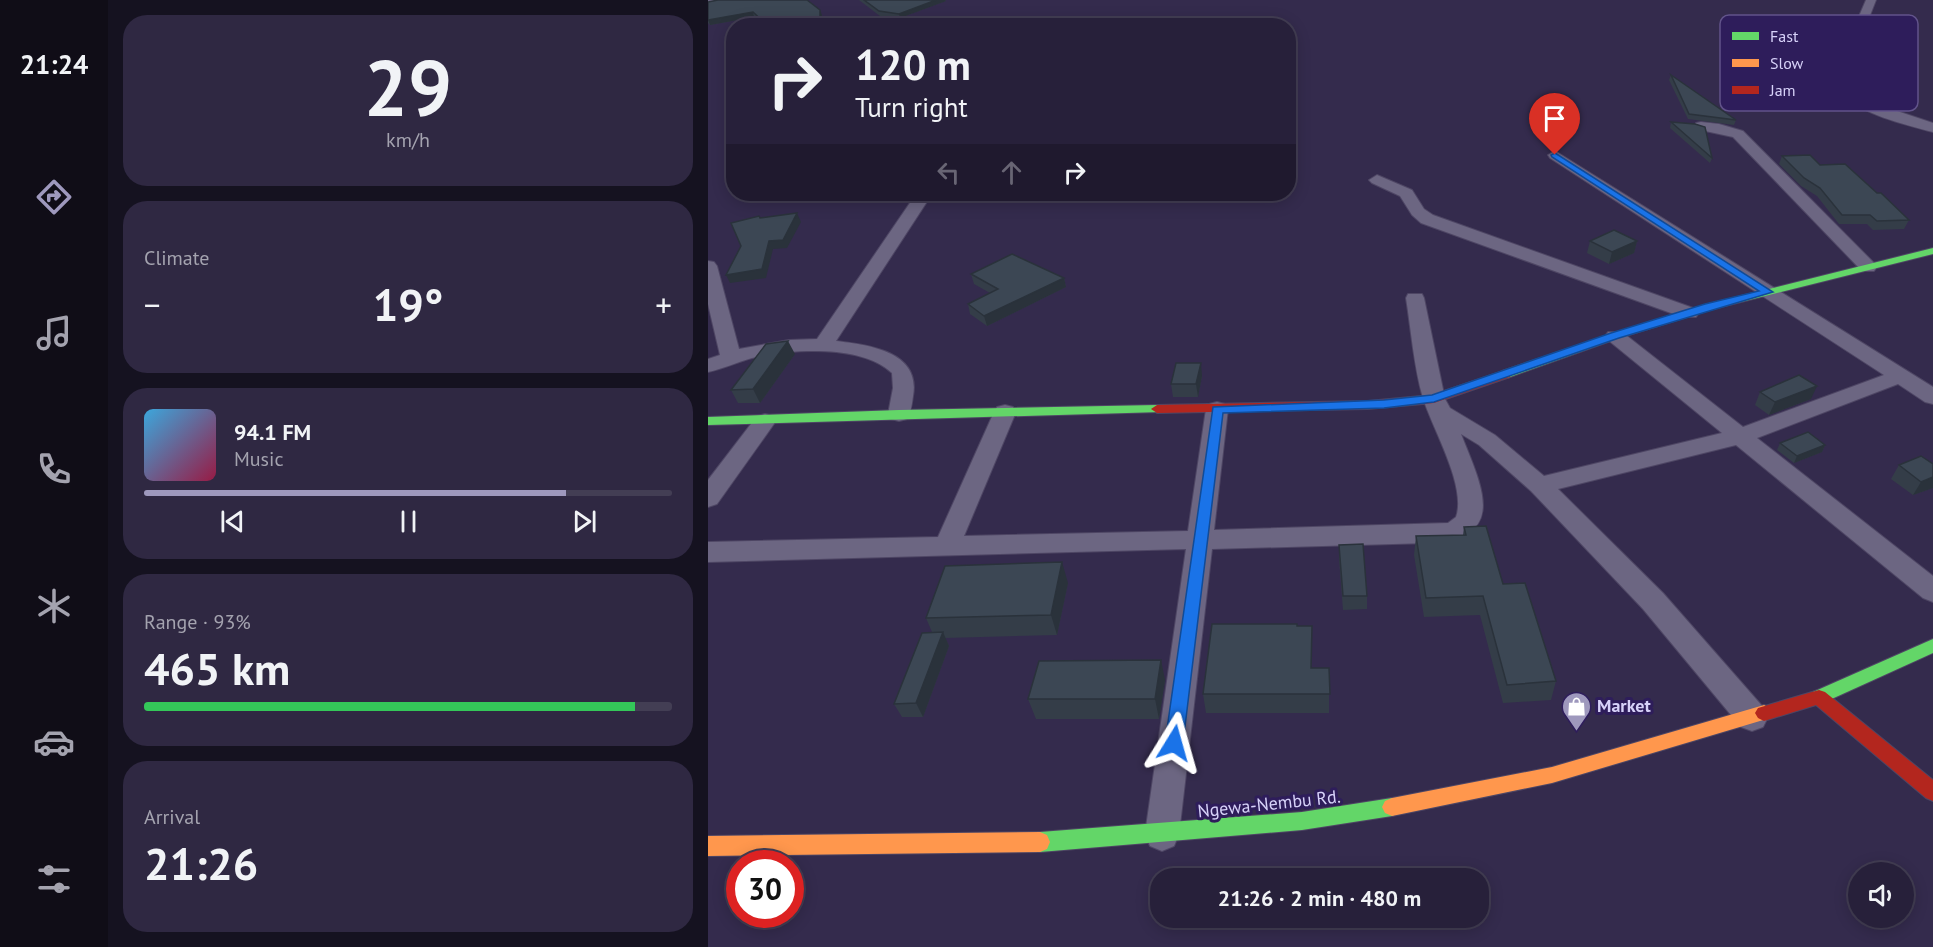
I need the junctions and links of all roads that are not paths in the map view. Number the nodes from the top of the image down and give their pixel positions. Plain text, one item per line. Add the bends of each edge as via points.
1 (715, 0) edge
2 (1870, 0) edge
3 (708, 1) edge
4 (1863, 15) edge
5 (1887, 111) edge
6 (1701, 126) edge
7 (1933, 128) edge
8 (1555, 155) dead end
9 (1377, 180) dead end
10 (919, 201) edge
11 (1933, 251) edge
12 (708, 266) edge
13 (1868, 267) junction
14 (1768, 292) junction
15 (1415, 298) dead end
16 (1689, 313) junction
17 (1615, 336) junction
18 (824, 344) junction
19 (731, 357) junction
20 (708, 366) edge
21 (1900, 376) junction
22 (1933, 397) edge
23 (1438, 406) junction
24 (1217, 409) junction
25 (1005, 412) junction
26 (899, 414) junction
27 (708, 421) edge
28 (765, 421) junction
29 (1741, 436) junction
30 (1540, 485) junction
31 (708, 498) edge
32 (1202, 539) junction
33 (947, 546) junction
34 (708, 552) edge
35 (1933, 591) edge
36 (1933, 646) edge
37 (1819, 697) junction
38 (1752, 717) junction
39 (1933, 792) edge
40 (1162, 834) junction
41 (708, 846) edge

1 - 3 street
2 - 4 street
5 - 7 street
6 - 13 street via 1738,134
8 - 14 street
9 - 16 street via 1406,194 1427,219
10 - 18 street
11 - 13 main road
12 - 19 street
13 - 14 main road
14 - 16 main road
14 - 21 street
15 - 23 street
16 - 17 main road
17 - 23 main road
17 - 29 street
18 - 19 street
18 - 26 street via 858,350 894,364 902,373
19 - 20 street
21 - 22 street
21 - 29 street
23 - 24 main road
23 - 30 street via 1487,440
23 - 32 street via 1469,497 1471,510 1464,525 1446,533
24 - 25 main road
24 - 32 street
25 - 26 main road
25 - 33 street
26 - 28 main road
27 - 28 main road
28 - 31 street
29 - 30 street
29 - 35 street
30 - 38 street via 1653,601
32 - 33 street
32 - 40 street
33 - 34 street
36 - 37 main road, Ngewa-Nembu Rd.
37 - 38 main road, Ngewa-Nembu Rd.
37 - 39 main road
38 - 40 main road, Ngewa-Nembu Rd. via 1552,775 1433,800 1302,821
40 - 41 main road, Ngewa-Nembu Rd. via 1048,842

